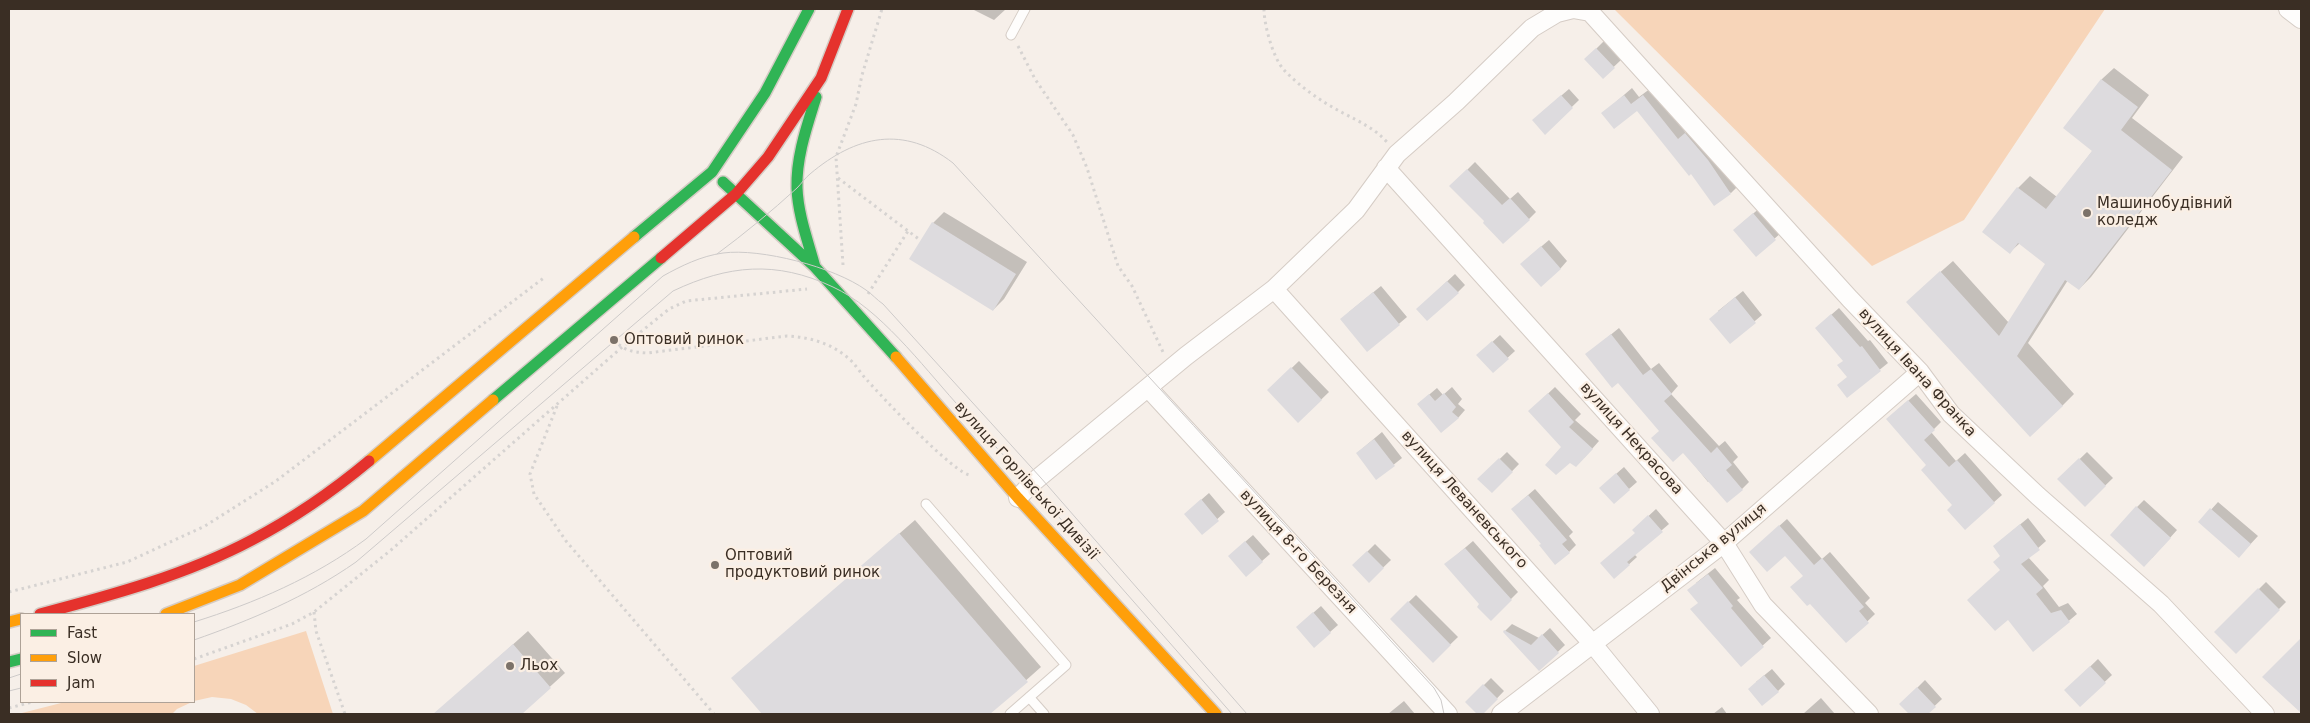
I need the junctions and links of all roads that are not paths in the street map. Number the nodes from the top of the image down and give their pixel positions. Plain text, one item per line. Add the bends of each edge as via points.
1 (809, 9) edge
2 (848, 9) edge
3 (1025, 9) edge
4 (2288, 9) edge
5 (2301, 19) edge
6 (1011, 35) road end
7 (821, 78) junction
8 (1386, 168) junction
9 (712, 172) junction
10 (736, 194) junction
11 (815, 267) junction
12 (1274, 289) junction
13 (1920, 372) junction
14 (1149, 389) junction
15 (1018, 498) junction
16 (926, 504) dead end
17 (1724, 543) junction
18 (44, 613) edge
19 (169, 613) edge
20 (1592, 643) junction
21 (1029, 697) junction
22 (1010, 714) edge
23 (1044, 714) edge
24 (1216, 714) edge
25 (1448, 714) edge
26 (1501, 714) edge
27 (1650, 714) edge
28 (1869, 714) edge
29 (2265, 714) edge

1 - 9 main road via 753,113
2 - 7 main road
3 - 6 lane
4 - 5 street
7 - 10 main road via 768,157
7 - 11 main road via 800,161 797,188
8 - 12 street via 1356,210
8 - 13 street, вулиця Івана Франка via 1532,28 1557,13 1573,9 1590,12
8 - 17 street, вулиця Некрасова
9 - 10 main road, вулиця Горлівської Дивізії
9 - 18 main road via 378,454 303,510 251,540 174,574 117,594
10 - 11 main road, вулиця Горлівської Дивізії
10 - 19 main road via 363,511 240,585
11 - 15 main road, вулиця Горлівської Дивізії
12 - 14 street
12 - 20 street, вулиця Леваневського
13 - 17 street, Двінська вулиця
13 - 29 street, вулиця Івана Франка via 1951,414 2161,604
14 - 15 street
14 - 25 street, вулиця 8-го Березня
15 - 24 main road, вулиця Горлівської Дивізії
16 - 21 lane via 1066,665
17 - 20 street, Двінська вулиця
17 - 28 street, вулиця Некрасова via 1763,605
20 - 26 street, Двінська вулиця
20 - 27 street, вулиця Леваневського
21 - 22 lane
21 - 23 lane

